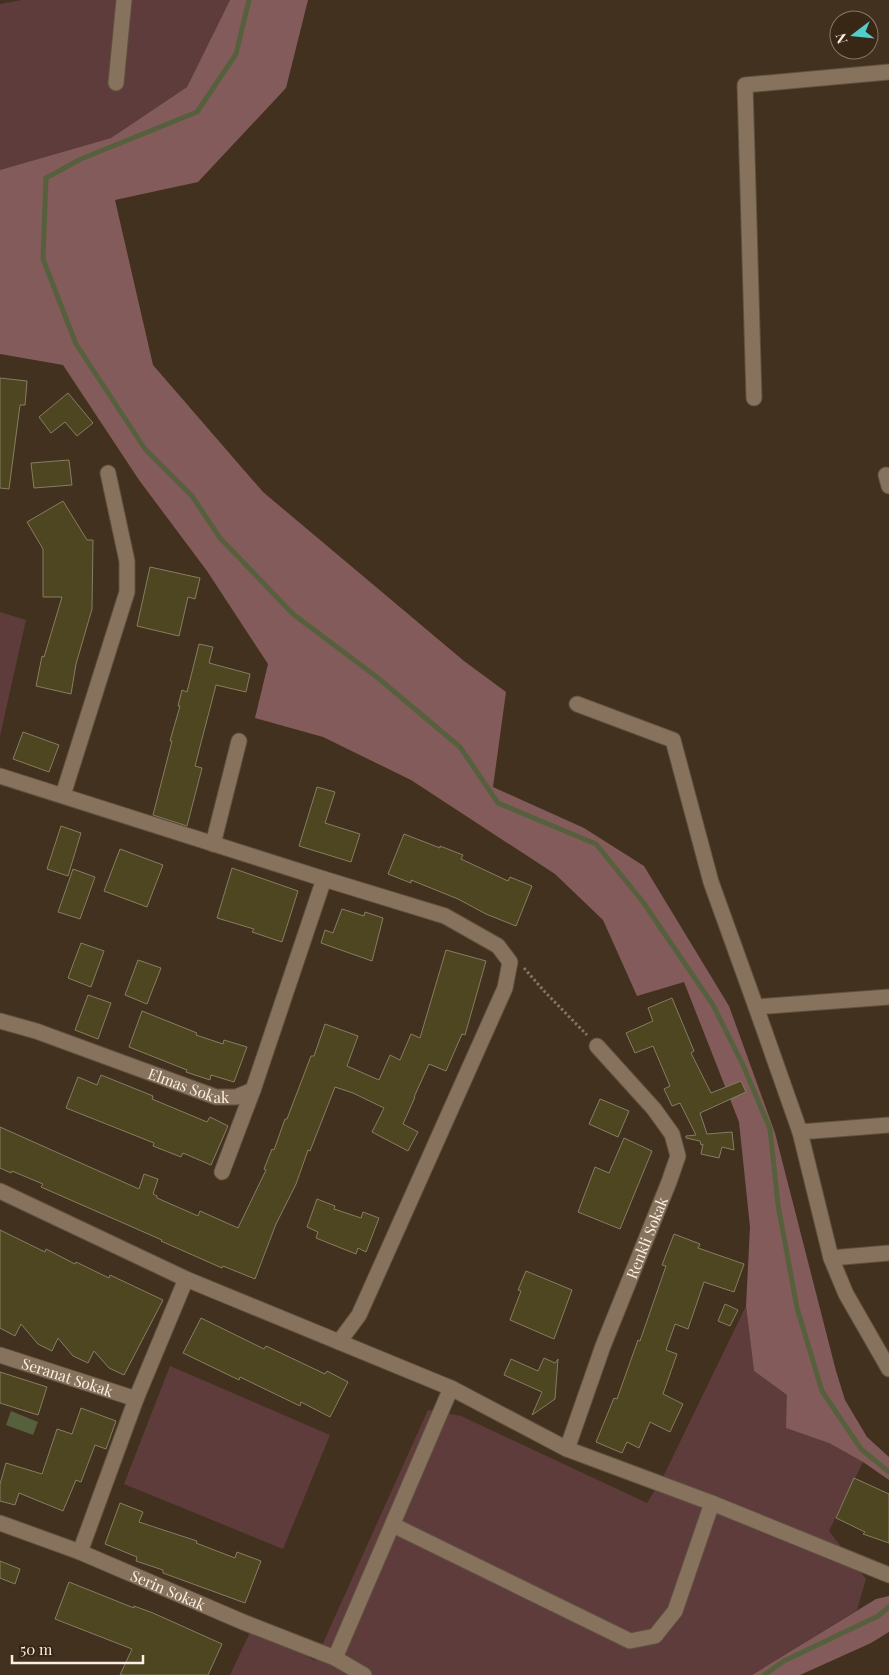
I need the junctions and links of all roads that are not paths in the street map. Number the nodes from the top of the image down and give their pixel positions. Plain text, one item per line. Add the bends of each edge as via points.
1 (124, 0) edge
2 (889, 72) edge
3 (116, 83) dead end
4 (754, 398) dead end
5 (108, 474) dead end
6 (577, 704) dead end
7 (239, 741) dead end
8 (0, 776) edge
9 (63, 795) junction
10 (213, 844) junction
11 (324, 879) junction
12 (889, 997) edge
13 (756, 1007) junction
14 (0, 1021) edge
15 (597, 1046) road end
16 (253, 1090) junction
17 (889, 1125) edge
18 (800, 1132) junction
19 (222, 1172) dead end
20 (0, 1191) edge
21 (889, 1253) edge
22 (831, 1258) junction
23 (186, 1279) junction
24 (339, 1342) junction
25 (0, 1355) edge
26 (889, 1369) edge
27 (451, 1388) junction
28 (136, 1398) junction
29 (567, 1449) junction
30 (712, 1503) junction
31 (0, 1522) edge
32 (392, 1525) junction
33 (80, 1552) junction
34 (889, 1575) edge
35 (335, 1658) junction
36 (364, 1675) edge

1 - 3 street
2 - 4 street via 746,85
5 - 9 street via 128,560 127,592
6 - 13 street via 673,740 711,882
7 - 10 street
8 - 9 street
9 - 10 street
10 - 11 street
11 - 16 street, Elmas Sokak
11 - 24 street via 445,916 498,946 510,962 506,988 359,1314
12 - 13 street
13 - 18 street
14 - 16 street, Elmas Sokak via 36,1031 216,1097 236,1097
15 - 29 street, Renkli Sokak via 654,1109 672,1134 678,1156 603,1346
16 - 19 street
17 - 18 street
18 - 22 street
20 - 23 street
21 - 22 street
22 - 26 street via 846,1294
23 - 24 street
23 - 28 street
24 - 27 street
25 - 28 street, Seranat Sokak
27 - 29 street
27 - 32 street
28 - 33 street
29 - 30 street
30 - 32 street via 675,1611 656,1636 630,1642
30 - 34 street
31 - 33 street, Serin Sokak
32 - 35 street
33 - 35 street, Serin Sokak
35 - 36 street, Serin Sokak

